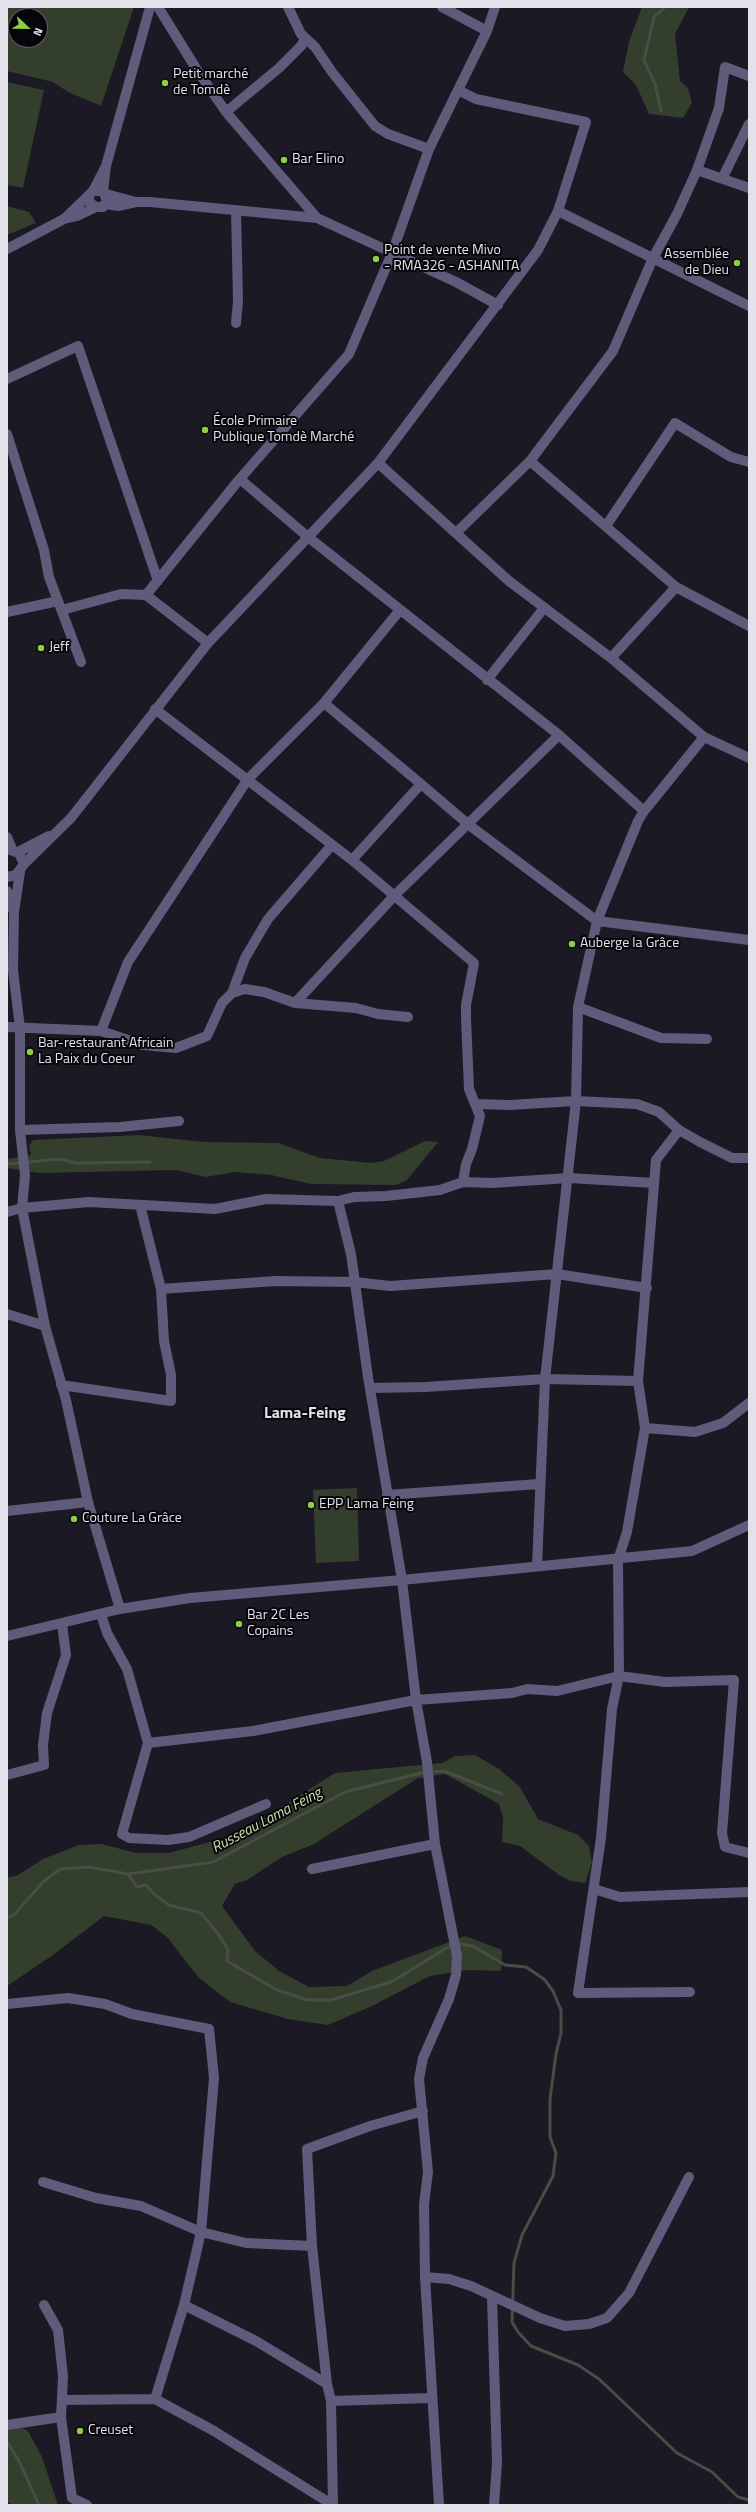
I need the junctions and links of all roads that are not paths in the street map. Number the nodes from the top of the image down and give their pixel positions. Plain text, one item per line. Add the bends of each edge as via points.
1 (150, 7) edge
2 (158, 7) edge
3 (288, 7) edge
4 (442, 7) edge
5 (495, 7) edge
6 (487, 31) junction
7 (305, 38) junction
8 (749, 76) edge
9 (458, 90) junction
10 (226, 112) junction
11 (749, 124) edge
12 (429, 149) junction
13 (697, 170) junction
14 (724, 177) junction
15 (749, 188) edge
16 (99, 197) junction
17 (236, 210) junction
18 (558, 210) junction
19 (318, 218) junction
20 (7, 250) edge
21 (392, 253) junction
22 (653, 258) junction
23 (498, 306) junction
24 (749, 306) edge
25 (236, 323) dead end
26 (7, 379) edge
27 (7, 434) edge
28 (530, 461) junction
29 (749, 462) edge
30 (378, 463) junction
31 (240, 479) junction
32 (606, 526) junction
33 (456, 534) junction
34 (308, 537) junction
35 (158, 581) junction
36 (676, 587) junction
37 (146, 595) junction
38 (60, 606) junction
39 (544, 608) junction
40 (400, 610) junction
41 (7, 612) edge
42 (749, 626) edge
43 (208, 643) junction
44 (611, 658) junction
45 (81, 662) dead end
46 (487, 680) junction
47 (324, 703) junction
48 (155, 709) junction
49 (559, 735) junction
50 (704, 737) junction
51 (749, 758) edge
52 (248, 779) junction
53 (422, 784) junction
54 (644, 811) junction
55 (468, 825) junction
56 (61, 829) junction
57 (7, 837) edge
58 (331, 846) junction
59 (12, 850) edge
60 (352, 860) junction
61 (22, 868) junction
62 (7, 877) edge
63 (7, 891) edge
64 (395, 895) junction
65 (14, 912) junction
66 (597, 921) junction
67 (749, 940) edge
68 (232, 993) junction
69 (295, 1003) junction
70 (578, 1007) junction
71 (408, 1017) dead end
72 (7, 1027) edge
73 (20, 1028) junction
74 (101, 1031) junction
75 (707, 1039) dead end
76 (576, 1101) junction
77 (475, 1104) junction
78 (179, 1121) dead end
79 (20, 1130) junction
80 (678, 1130) junction
81 (749, 1158) edge
82 (569, 1178) junction
83 (463, 1182) junction
84 (654, 1184) junction
85 (338, 1201) junction
86 (140, 1205) junction
87 (22, 1208) junction
88 (7, 1212) edge
89 (557, 1274) junction
90 (355, 1282) junction
91 (647, 1288) junction
92 (161, 1289) junction
93 (7, 1314) edge
94 (45, 1326) junction
95 (546, 1379) junction
96 (638, 1381) junction
97 (61, 1385) junction
98 (370, 1388) junction
99 (749, 1403) edge
100 (646, 1428) junction
101 (539, 1484) junction
102 (387, 1495) junction
103 (88, 1502) junction
104 (7, 1511) edge
105 (749, 1525) edge
106 (618, 1560) junction
107 (537, 1565) junction
108 (402, 1580) junction
109 (120, 1609) junction
110 (101, 1614) junction
111 (62, 1624) junction
112 (7, 1636) edge
113 (619, 1676) junction
114 (416, 1700) junction
115 (148, 1743) junction
116 (7, 1775) edge
117 (266, 1804) dead end
118 (435, 1844) junction
119 (749, 1853) edge
120 (312, 1869) dead end
121 (594, 1889) junction
122 (749, 1892) edge
123 (690, 1992) dead end
124 (7, 2004) edge
125 (423, 2111) junction
126 (689, 2177) dead end
127 (43, 2182) dead end
128 (201, 2232) junction
129 (312, 2246) junction
130 (425, 2277) junction
131 (492, 2296) junction
132 (44, 2305) dead end
133 (184, 2305) junction
134 (327, 2384) junction
135 (431, 2398) junction
136 (155, 2399) junction
137 (62, 2400) junction
138 (331, 2401) junction
139 (62, 2417) junction
140 (7, 2425) edge
141 (87, 2505) edge
142 (333, 2505) edge
143 (438, 2505) edge
144 (494, 2505) edge

1 - 16 street
2 - 10 street
3 - 7 street
4 - 6 street
5 - 6 street
6 - 9 street
7 - 10 street via 302,45 279,68
7 - 12 street via 315,47 375,126 388,134
8 - 13 street via 725,67 719,108
9 - 12 street
9 - 18 street via 476,100 586,122
10 - 19 street
11 - 14 street
12 - 21 street
13 - 14 street
13 - 22 street via 678,214
14 - 15 street
16 - 17 street via 118,206 136,202
16 - 20 street
17 - 19 street
17 - 25 street
18 - 22 street
18 - 23 street via 538,250
19 - 21 street
21 - 23 street via 456,282
21 - 31 street via 350,354
22 - 24 street
22 - 28 street via 613,351
23 - 30 street
26 - 35 street via 78,346
27 - 38 street
28 - 32 street
28 - 33 street
29 - 32 street via 731,457 675,423
30 - 33 street
30 - 34 street
31 - 34 street
31 - 35 street
32 - 36 street
33 - 39 street
34 - 40 street
34 - 43 street
35 - 37 street
36 - 42 street
36 - 44 street
37 - 38 street via 122,594
37 - 43 street
38 - 41 street
38 - 45 street
39 - 44 street
39 - 46 street
40 - 46 street
40 - 47 street
43 - 48 street
44 - 50 street
46 - 49 street
47 - 52 street
47 - 53 street
48 - 52 street
48 - 56 street
49 - 54 street
49 - 55 street
50 - 51 street
50 - 54 street
52 - 58 street
52 - 74 street via 128,962
53 - 55 street
53 - 60 street
54 - 66 street
55 - 64 street
55 - 66 street
56 - 59 street
56 - 61 street
57 - 59 street
58 - 60 street
58 - 68 street via 268,919 245,958
59 - 61 street
60 - 64 street
61 - 62 street
61 - 65 street
63 - 65 street
64 - 69 street
64 - 77 street via 474,963 466,1018 469,1089
65 - 73 street via 13,970
66 - 67 street
66 - 70 street
68 - 69 street via 245,989 264,992
68 - 74 street via 222,1002 207,1036 176,1048 143,1045
69 - 71 street via 356,1008 378,1014
70 - 75 street via 661,1038
70 - 76 street
72 - 73 street
73 - 74 street
73 - 79 street
76 - 77 street via 509,1106
76 - 80 street via 637,1104 659,1112
76 - 82 street
77 - 83 street via 480,1116
78 - 79 street via 120,1127
79 - 87 street via 25,1175
80 - 81 street via 732,1158
80 - 84 street via 656,1160
82 - 83 street via 492,1183
82 - 84 street
82 - 89 street
83 - 85 street via 440,1190 354,1197
84 - 91 street
85 - 86 street via 266,1199 215,1209
85 - 90 street
86 - 87 street via 89,1202
86 - 92 street
87 - 88 street
87 - 94 street
89 - 90 street via 390,1286
89 - 91 street
89 - 95 street
90 - 92 street via 276,1281
90 - 98 street
91 - 96 street
92 - 97 street via 164,1341 171,1375 171,1401
93 - 94 street
94 - 97 street
95 - 96 street
95 - 98 street
95 - 101 street
96 - 100 street
97 - 103 street
98 - 102 street
99 - 100 street via 723,1423 694,1432
100 - 106 street via 627,1532
101 - 102 street
101 - 107 street
102 - 108 street
103 - 104 street
103 - 109 street
105 - 106 street via 692,1551
106 - 107 street
106 - 113 street
107 - 108 street
108 - 109 street via 190,1598
108 - 114 street
109 - 110 street
110 - 111 street
110 - 115 street via 107,1633 127,1669
111 - 112 street
111 - 116 street via 66,1655 47,1713 43,1745 44,1765
113 - 114 street via 557,1691 527,1689 512,1693
113 - 119 street via 665,1682 734,1680 722,1833 725,1847
113 - 121 street via 612,1709
114 - 115 street via 253,1731
114 - 118 street via 427,1762
115 - 117 street via 122,1834 129,1838 168,1840 189,1837
118 - 120 street
118 - 125 street via 457,1956 456,1975 449,1999 423,2058 419,2079
121 - 122 street via 620,1897
121 - 123 street via 578,1993
124 - 128 street via 68,1998 105,2004 132,2014 209,2029 214,2078
125 - 129 street via 370,2126 307,2149
125 - 130 street via 428,2172 424,2204
126 - 131 street via 629,2293 607,2318 589,2324 565,2326
127 - 128 street via 96,2198 141,2206
128 - 129 street via 246,2243
128 - 133 street
129 - 134 street
130 - 131 street via 471,2286
130 - 135 street
131 - 144 street via 497,2463
132 - 137 street via 58,2330 63,2376
133 - 134 street via 256,2341
133 - 136 street
134 - 138 street
135 - 138 street
135 - 143 street
136 - 137 street
136 - 142 street via 214,2431
137 - 139 street
138 - 142 street
139 - 140 street
139 - 141 street via 72,2498

